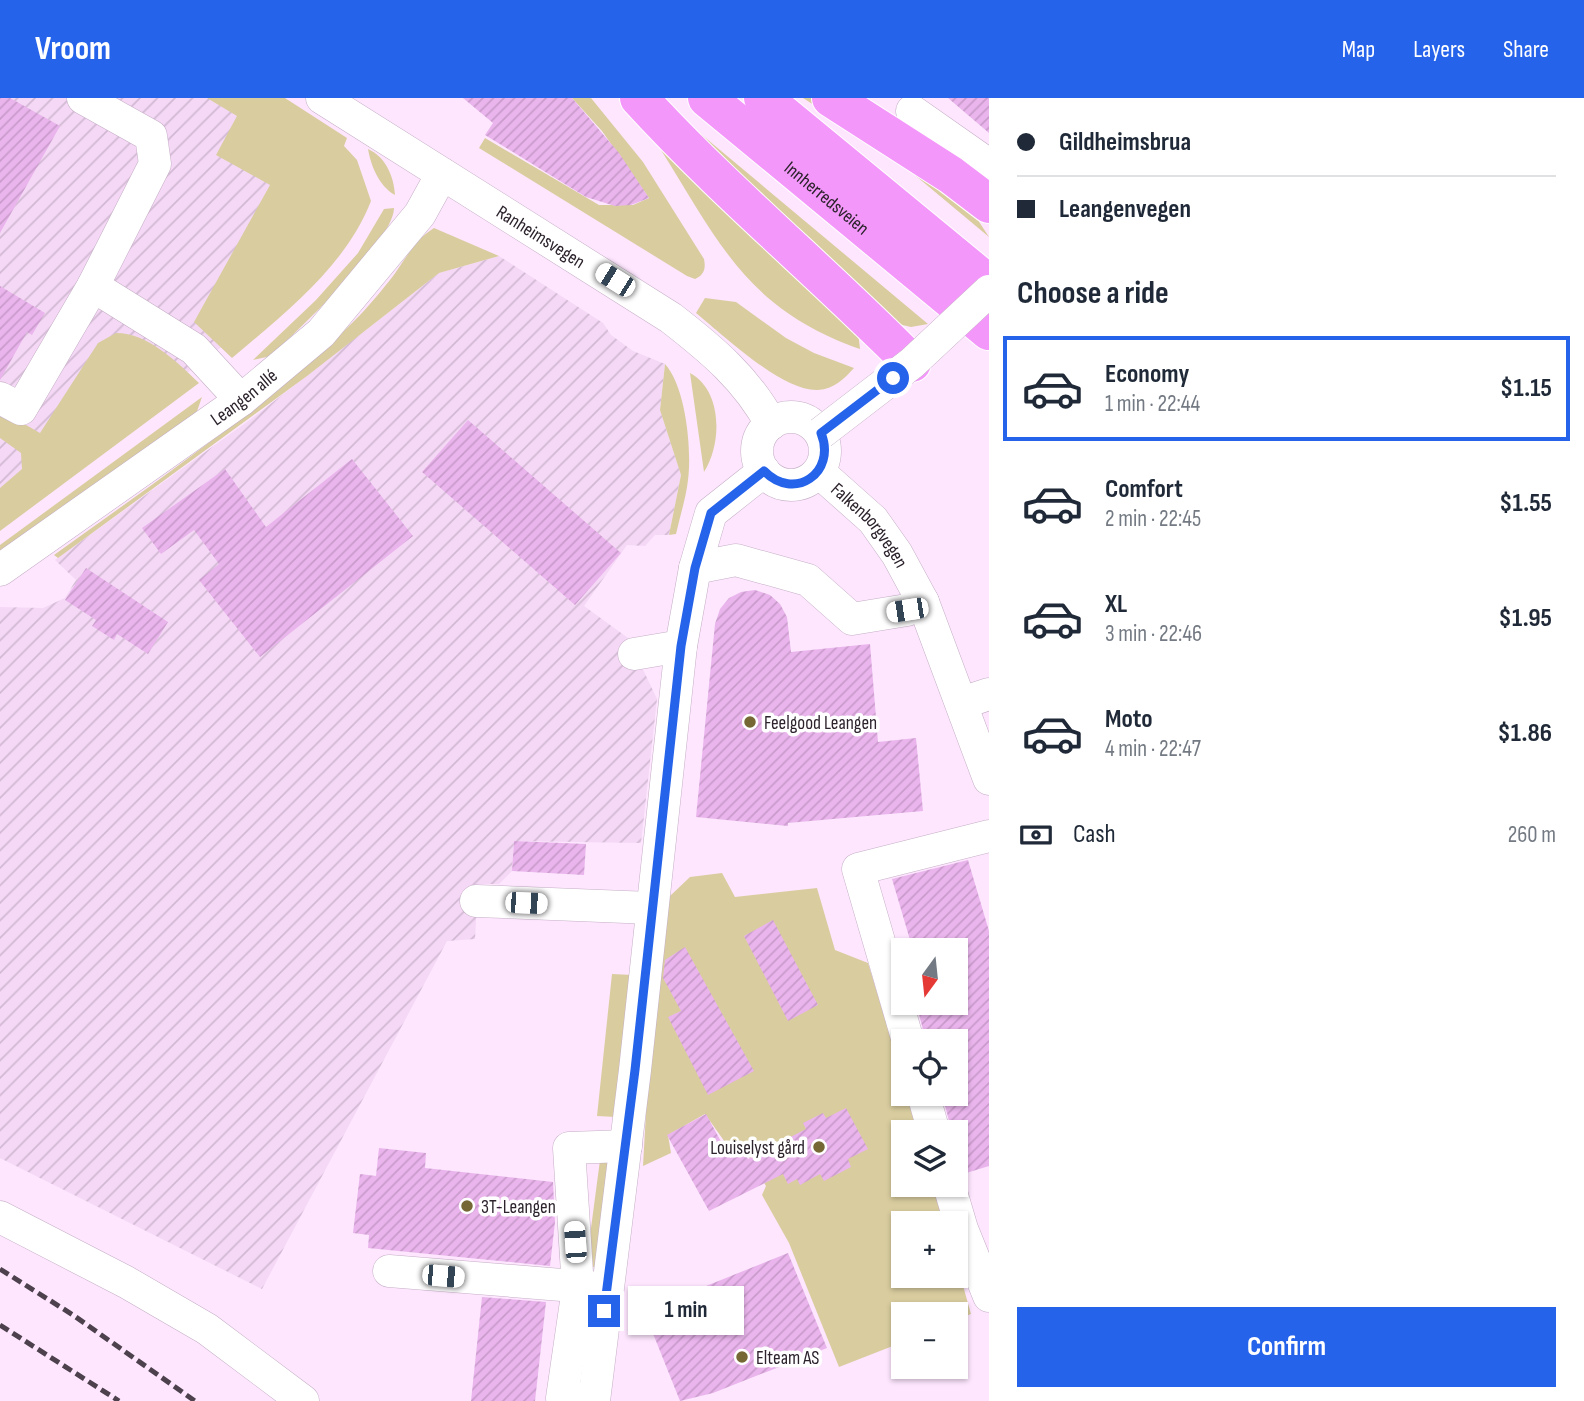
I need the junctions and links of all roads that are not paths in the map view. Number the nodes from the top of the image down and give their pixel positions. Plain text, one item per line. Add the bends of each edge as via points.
1 (83, 98) edge
2 (322, 98) edge
3 (639, 98) edge
4 (707, 98) edge
5 (762, 98) edge
6 (831, 98) edge
7 (912, 111) dead end
8 (989, 165) edge
9 (442, 173) junction
10 (989, 204) edge
11 (977, 284) edge
12 (93, 286) junction
13 (989, 331) edge
14 (989, 351) edge
15 (912, 363) junction
16 (0, 398) edge
17 (241, 400) junction
18 (771, 424) junction
19 (821, 433) junction
20 (764, 471) junction
21 (819, 472) junction
22 (695, 568) junction
23 (0, 570) edge
24 (923, 602) junction
25 (681, 646) junction
26 (634, 654) dead end
27 (975, 698) edge
28 (989, 779) edge
29 (989, 836) edge
30 (476, 901) dead end
31 (650, 908) junction
32 (904, 1029) edge
33 (626, 1146) junction
34 (953, 1197) edge
35 (0, 1217) edge
36 (389, 1271) dead end
37 (593, 1288) junction
38 (989, 1296) edge
39 (594, 1400) edge
40 (303, 1401) edge

1 - 12 street via 151,136 155,164
2 - 9 street, Ranheimsvegen
3 - 15 highway
4 - 11 highway, Innherredsveien
5 - 11 highway, Innherredsveien
6 - 10 highway
7 - 8 street
9 - 17 street, Leangen allé via 420,214 321,334
9 - 18 street, Ranheimsvegen via 671,318 712,349 758,398
11 - 13 highway
11 - 14 highway
11 - 15 street, bridge
12 - 16 street via 21,409
12 - 17 street via 194,349
15 - 19 street, bridge
17 - 23 street, Leangen allé
18 - 19 street via 798,418
18 - 20 street via 757,451
19 - 21 street, Falkenborgvegen via 826,453
20 - 21 street, Falkenborgvegen via 781,484 791,485
20 - 22 street via 711,513
21 - 24 street, Falkenborgvegen via 878,526
22 - 24 street via 735,565 808,580 852,619 907,610
22 - 25 street
24 - 27 street, Falkenborgvegen
25 - 26 street
25 - 31 street
27 - 28 street, Falkenborgvegen
29 - 32 street via 850,872
30 - 31 street
31 - 33 street
33 - 37 street
33 - 37 street via 569,1148
34 - 38 street
35 - 40 street via 207,1329
36 - 37 street
37 - 39 street

